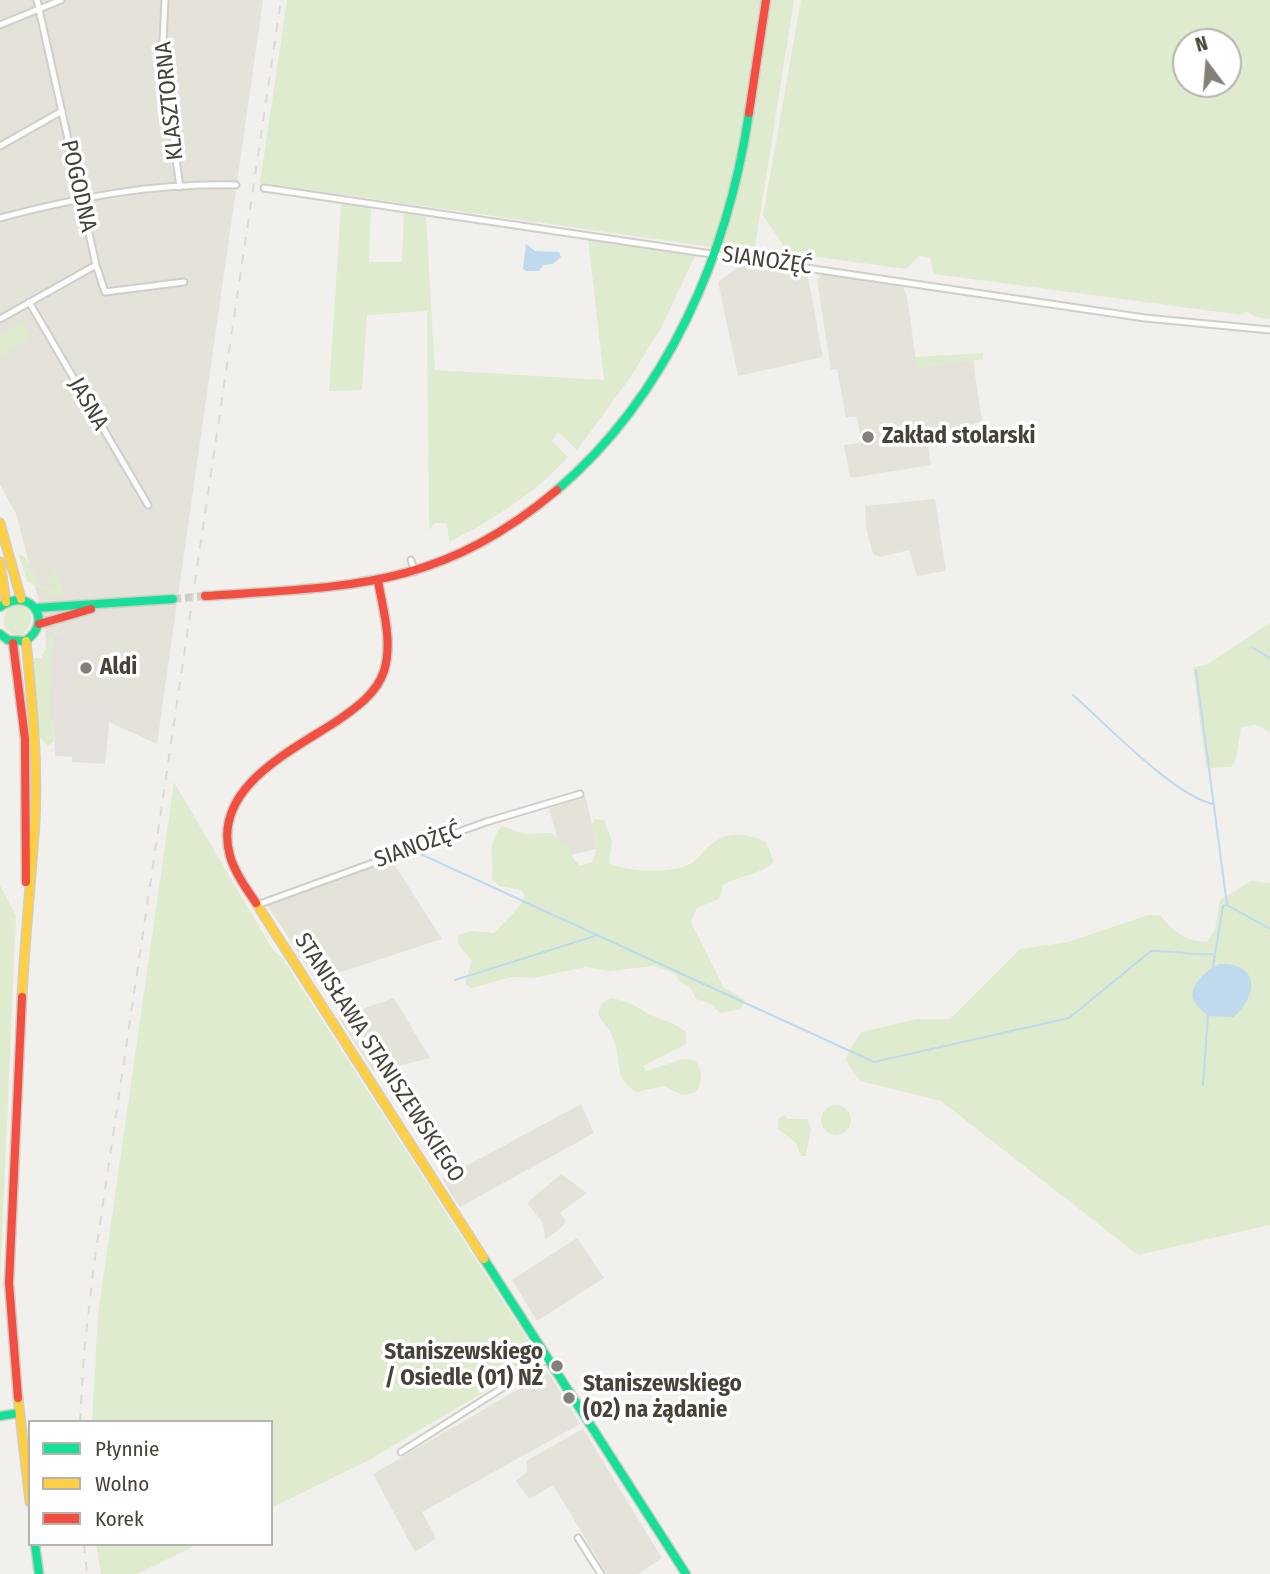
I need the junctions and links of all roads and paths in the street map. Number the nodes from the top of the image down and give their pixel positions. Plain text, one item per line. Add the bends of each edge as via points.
1 (61, 0) edge
2 (165, 0) edge
3 (766, 0) edge
4 (38, 3) edge
5 (0, 25) edge
6 (61, 111) junction
7 (0, 146) edge
8 (236, 186) dead end
9 (180, 187) junction
10 (264, 188) dead end
11 (81, 197) junction
12 (0, 218) edge
13 (716, 253) junction
14 (96, 265) junction
15 (184, 282) dead end
16 (29, 302) junction
17 (0, 319) edge
18 (1270, 330) edge
19 (148, 505) dead end
20 (0, 523) edge
21 (411, 560) dead end
22 (0, 562) edge
23 (415, 572) junction
24 (378, 581) junction
25 (205, 596) tunnel mouth
26 (21, 599) junction
27 (173, 599) tunnel mouth
28 (125, 603) junction
29 (3, 605) edge
30 (35, 608) junction
31 (39, 624) junction
32 (0, 634) edge
33 (26, 641) junction
34 (13, 643) junction
35 (580, 794) dead end
36 (27, 895) junction
37 (257, 905) junction
38 (548, 1359) junction
39 (19, 1413) junction
40 (0, 1416) edge
41 (401, 1452) dead end
42 (28, 1486) edge
43 (578, 1538) dead end
44 (35, 1546) edge
45 (39, 1574) edge
46 (601, 1574) edge
47 (686, 1574) edge

1 - 4 street
2 - 9 street, KLASZTORNA via 162,61
3 - 13 main road via 740,159
4 - 5 street
4 - 6 street, POGODNA
6 - 7 street
6 - 11 street, POGODNA
8 - 9 street
9 - 11 street, KLASZTORNA
10 - 13 street, SIANOŻĘĆ
11 - 12 street, KLASZTORNA
11 - 14 street, POGODNA
13 - 18 street, SIANOŻĘĆ via 1145,318
13 - 23 main road via 665,359 576,474 496,539
14 - 15 street, POGODNA via 105,292
14 - 16 street
16 - 17 street
16 - 19 street, JASNA
20 - 26 main road
21 - 23 street
22 - 29 main road
23 - 24 main road
24 - 25 main road
24 - 37 main road, STANISŁAWA STANISZEWSKIEGO via 387,660 379,683 352,710 247,784 229,814 229,854
26 - 29 main road
26 - 30 main road
27 - 28 main road
28 - 30 main road
28 - 31 main road
30 - 31 main road
31 - 33 main road
32 - 34 main road
33 - 34 main road
33 - 36 main road via 36,789
34 - 36 main road via 25,739
35 - 37 street, SIANOŻĘĆ via 486,822
36 - 39 main road via 9,1263
37 - 38 main road, STANISŁAWA STANISZEWSKIEGO
38 - 41 street
38 - 47 main road, STANISŁAWA STANISZEWSKIEGO
39 - 40 main road
39 - 42 main road
43 - 46 street
44 - 45 main road

